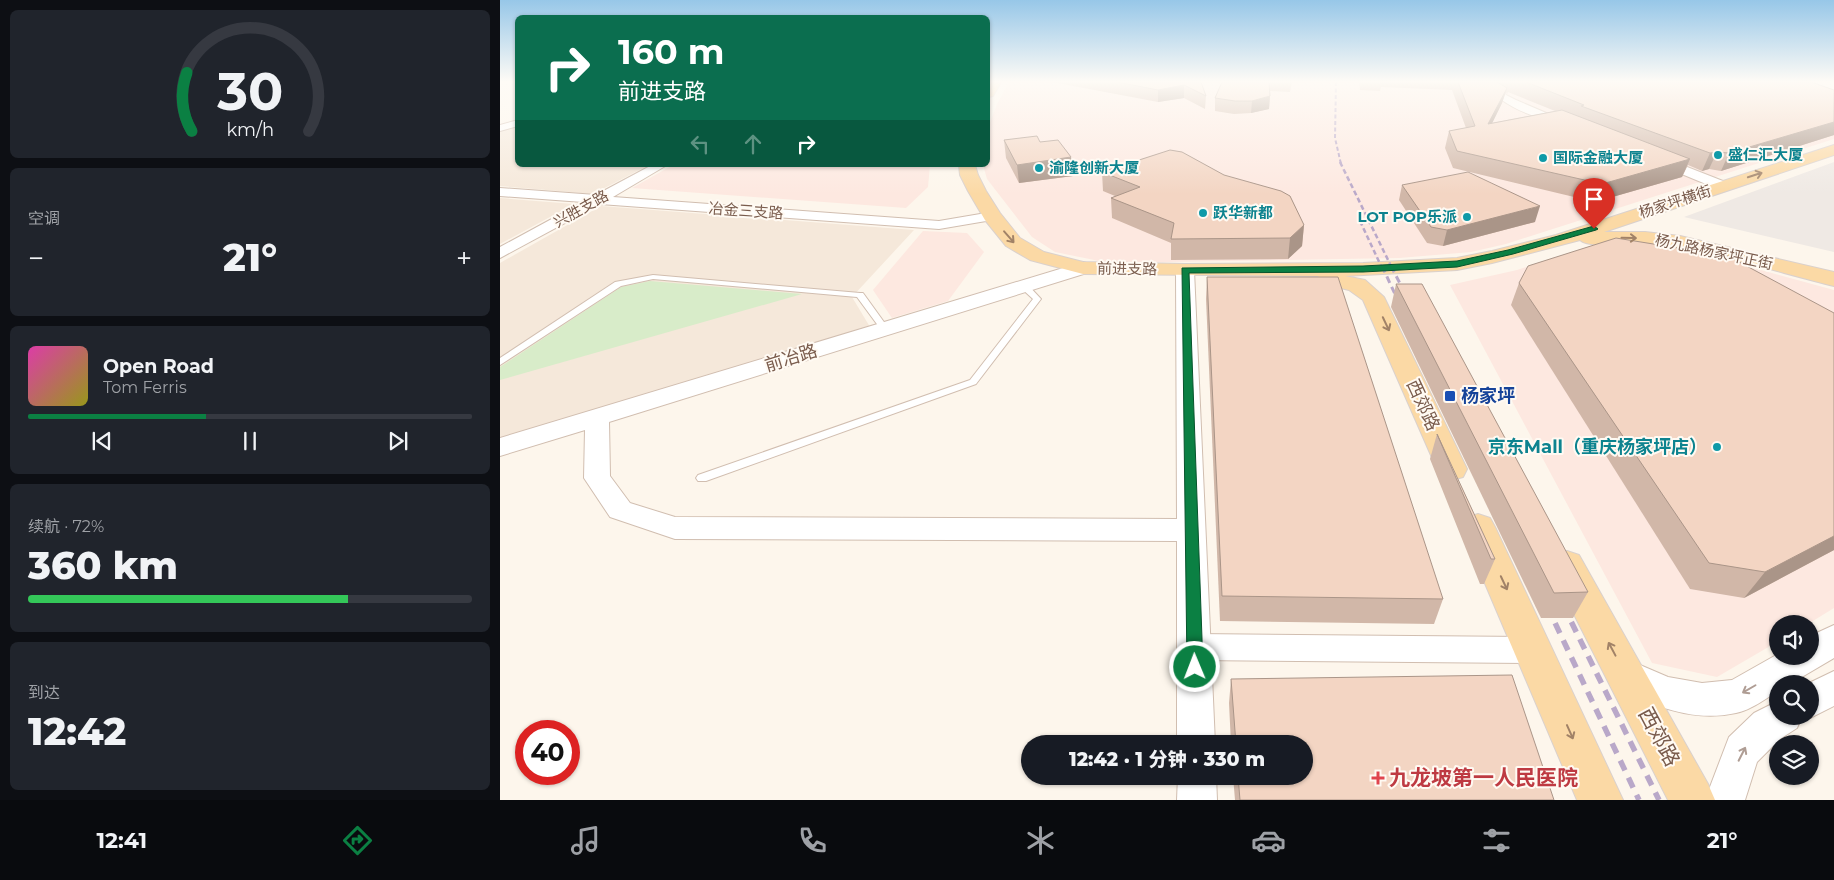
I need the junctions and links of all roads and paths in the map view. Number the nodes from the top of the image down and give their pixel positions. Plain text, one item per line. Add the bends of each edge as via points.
1 (1556, 119) edge
2 (515, 124) edge
3 (1575, 127) edge
4 (500, 128) edge
5 (1834, 150) edge
6 (1649, 156) edge
7 (657, 167) edge
8 (968, 167) edge
9 (1723, 186) junction
10 (500, 192) edge
11 (597, 200) junction
12 (1658, 207) junction
13 (992, 216) junction
14 (1704, 235) junction
15 (1563, 239) junction
16 (1680, 242) junction
17 (500, 253) edge
18 (1457, 264) junction
19 (1834, 266) edge
20 (1083, 268) junction
21 (1185, 270) junction
22 (1834, 279) edge
23 (1024, 286) junction
24 (1373, 297) junction
25 (885, 329) junction
26 (500, 362) edge
27 (597, 418) junction
28 (500, 447) edge
29 (702, 478) dead end
30 (1191, 530) junction
31 (1551, 535) edge
32 (1834, 640) edge
33 (1195, 647) junction
34 (1819, 649) edge
35 (1534, 650) junction
36 (1790, 665) edge
37 (1626, 675) junction
38 (1834, 687) edge
39 (1819, 696) edge
40 (1769, 725) edge
41 (1196, 735) edge
42 (1197, 785) edge
43 (1197, 800) edge
44 (1600, 800) edge
45 (1692, 800) edge
46 (1725, 800) edge

1 - 3 street
2 - 4 street
9 -> 5 main road, 杨家坪横街
6 - 9 street
7 - 11 street, 兴胜支路
8 - 13 main road, 前进支路
9 - 12 main road, 杨家坪横街
10 - 11 street, 冶金三支路
11 - 13 street, 冶金三支路 via 939,225
11 - 17 street, 兴胜支路
12 - 14 main road, 杨九路杨家坪正街 via 1671,221
12 - 15 main road, 杨家坪横街
13 -> 20 main road, 前进支路 via 1013,242 1037,256
14 - 16 main road via 1672,228 1652,229
14 - 19 main road, 杨九路杨家坪正街
15 -> 16 main road, 杨九路杨家坪正街 via 1645,238
15 - 18 main road, 杨家坪横街
16 - 22 main road, 杨九路杨家坪正街
18 - 21 main road, 前进支路 via 1363,269
18 - 24 main road via 1431,276 1419,292 1396,279 1378,281 1372,286
20 - 21 main road, 前进支路
20 - 23 street, 前冶路
21 - 24 main road via 1220,277 1339,279 1364,288
21 - 30 street
23 - 25 street, 前冶路
23 - 29 lane via 1037,299 973,382
24 -> 35 main road, 西郊路
25 - 26 lane via 860,295 653,277 618,284
25 - 27 street, 前冶路
27 - 28 street, 前冶路
27 - 30 street via 597,478 620,510 675,528
30 - 33 street
37 -> 31 main road, 西郊路
32 - 34 street
33 - 35 street
33 - 41 street
35 -> 44 main road, 西郊路
36 -> 37 street via 1737,696 1702,700 1665,693
37 - 45 main road, 西郊路
38 - 39 street
46 -> 40 street via 1742,750
42 - 43 street

